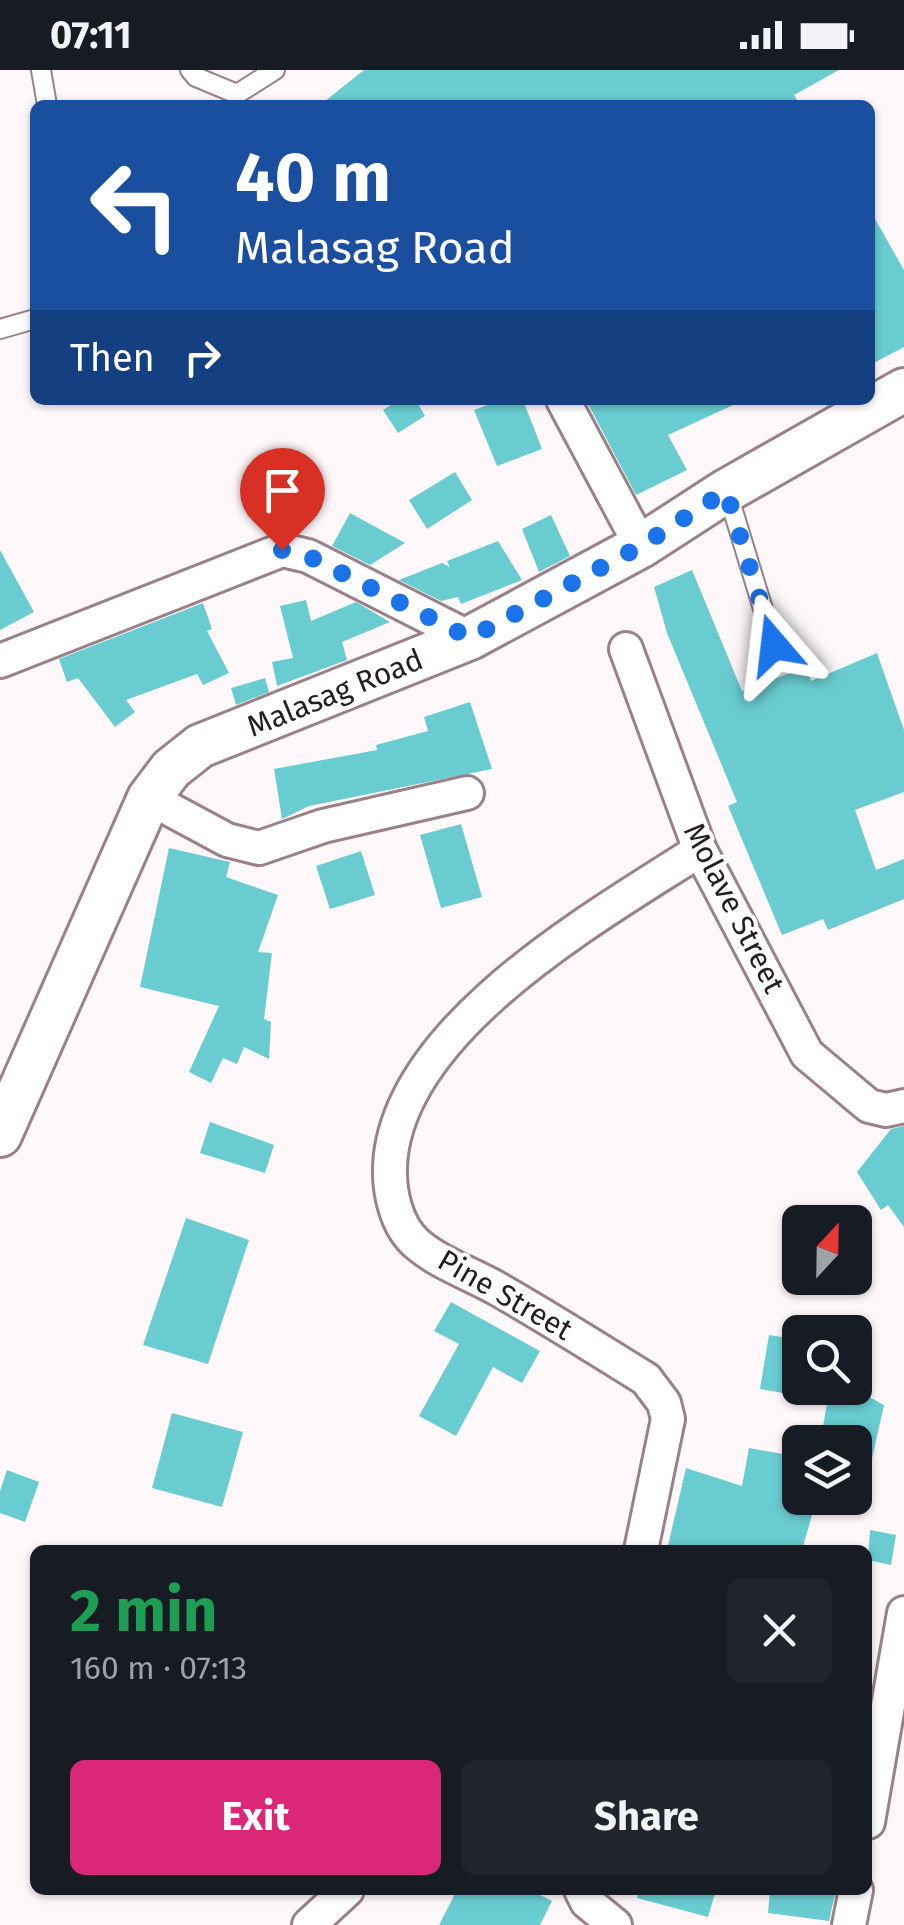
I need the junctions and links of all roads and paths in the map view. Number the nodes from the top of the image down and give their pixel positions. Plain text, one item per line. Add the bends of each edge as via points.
1 (41, 70) edge
2 (190, 70) edge
3 (275, 70) edge
4 (46, 100) edge
5 (30, 320) edge
6 (0, 329) edge
7 (902, 397) edge
8 (566, 405) edge
9 (726, 491) junction
10 (641, 546) junction
11 (470, 638) junction
12 (774, 645) dead end
13 (626, 648) dead end
14 (0, 661) edge
15 (467, 793) dead end
16 (149, 798) junction
17 (700, 850) junction
18 (904, 1106) edge
19 (0, 1135) edge
20 (643, 1545) edge
21 (904, 1613) edge
22 (872, 1799) edge
23 (343, 1895) edge
24 (584, 1895) edge
25 (855, 1895) edge
26 (322, 1921) edge
27 (614, 1925) edge
28 (850, 1925) edge

1 - 4 lane
2 - 3 lane via 237,94
5 - 6 lane
7 - 9 street, Malasag Road
8 - 10 street
9 - 10 street, Malasag Road
9 - 12 lane
10 - 11 street, Malasag Road
11 - 14 street via 308,556 282,550
11 - 16 street, Malasag Road via 200,746
13 - 17 street, Molave Street
15 - 16 street via 259,848 227,840
16 - 19 street, Malasag Road
17 - 18 street, Molave Street via 808,1054 869,1106
17 - 20 street, Pine Street via 542,952 479,1010 414,1089 390,1150 389,1188 415,1243 646,1379 664,1403 668,1418
21 - 22 street
23 - 26 street
24 - 27 street
25 - 28 street

